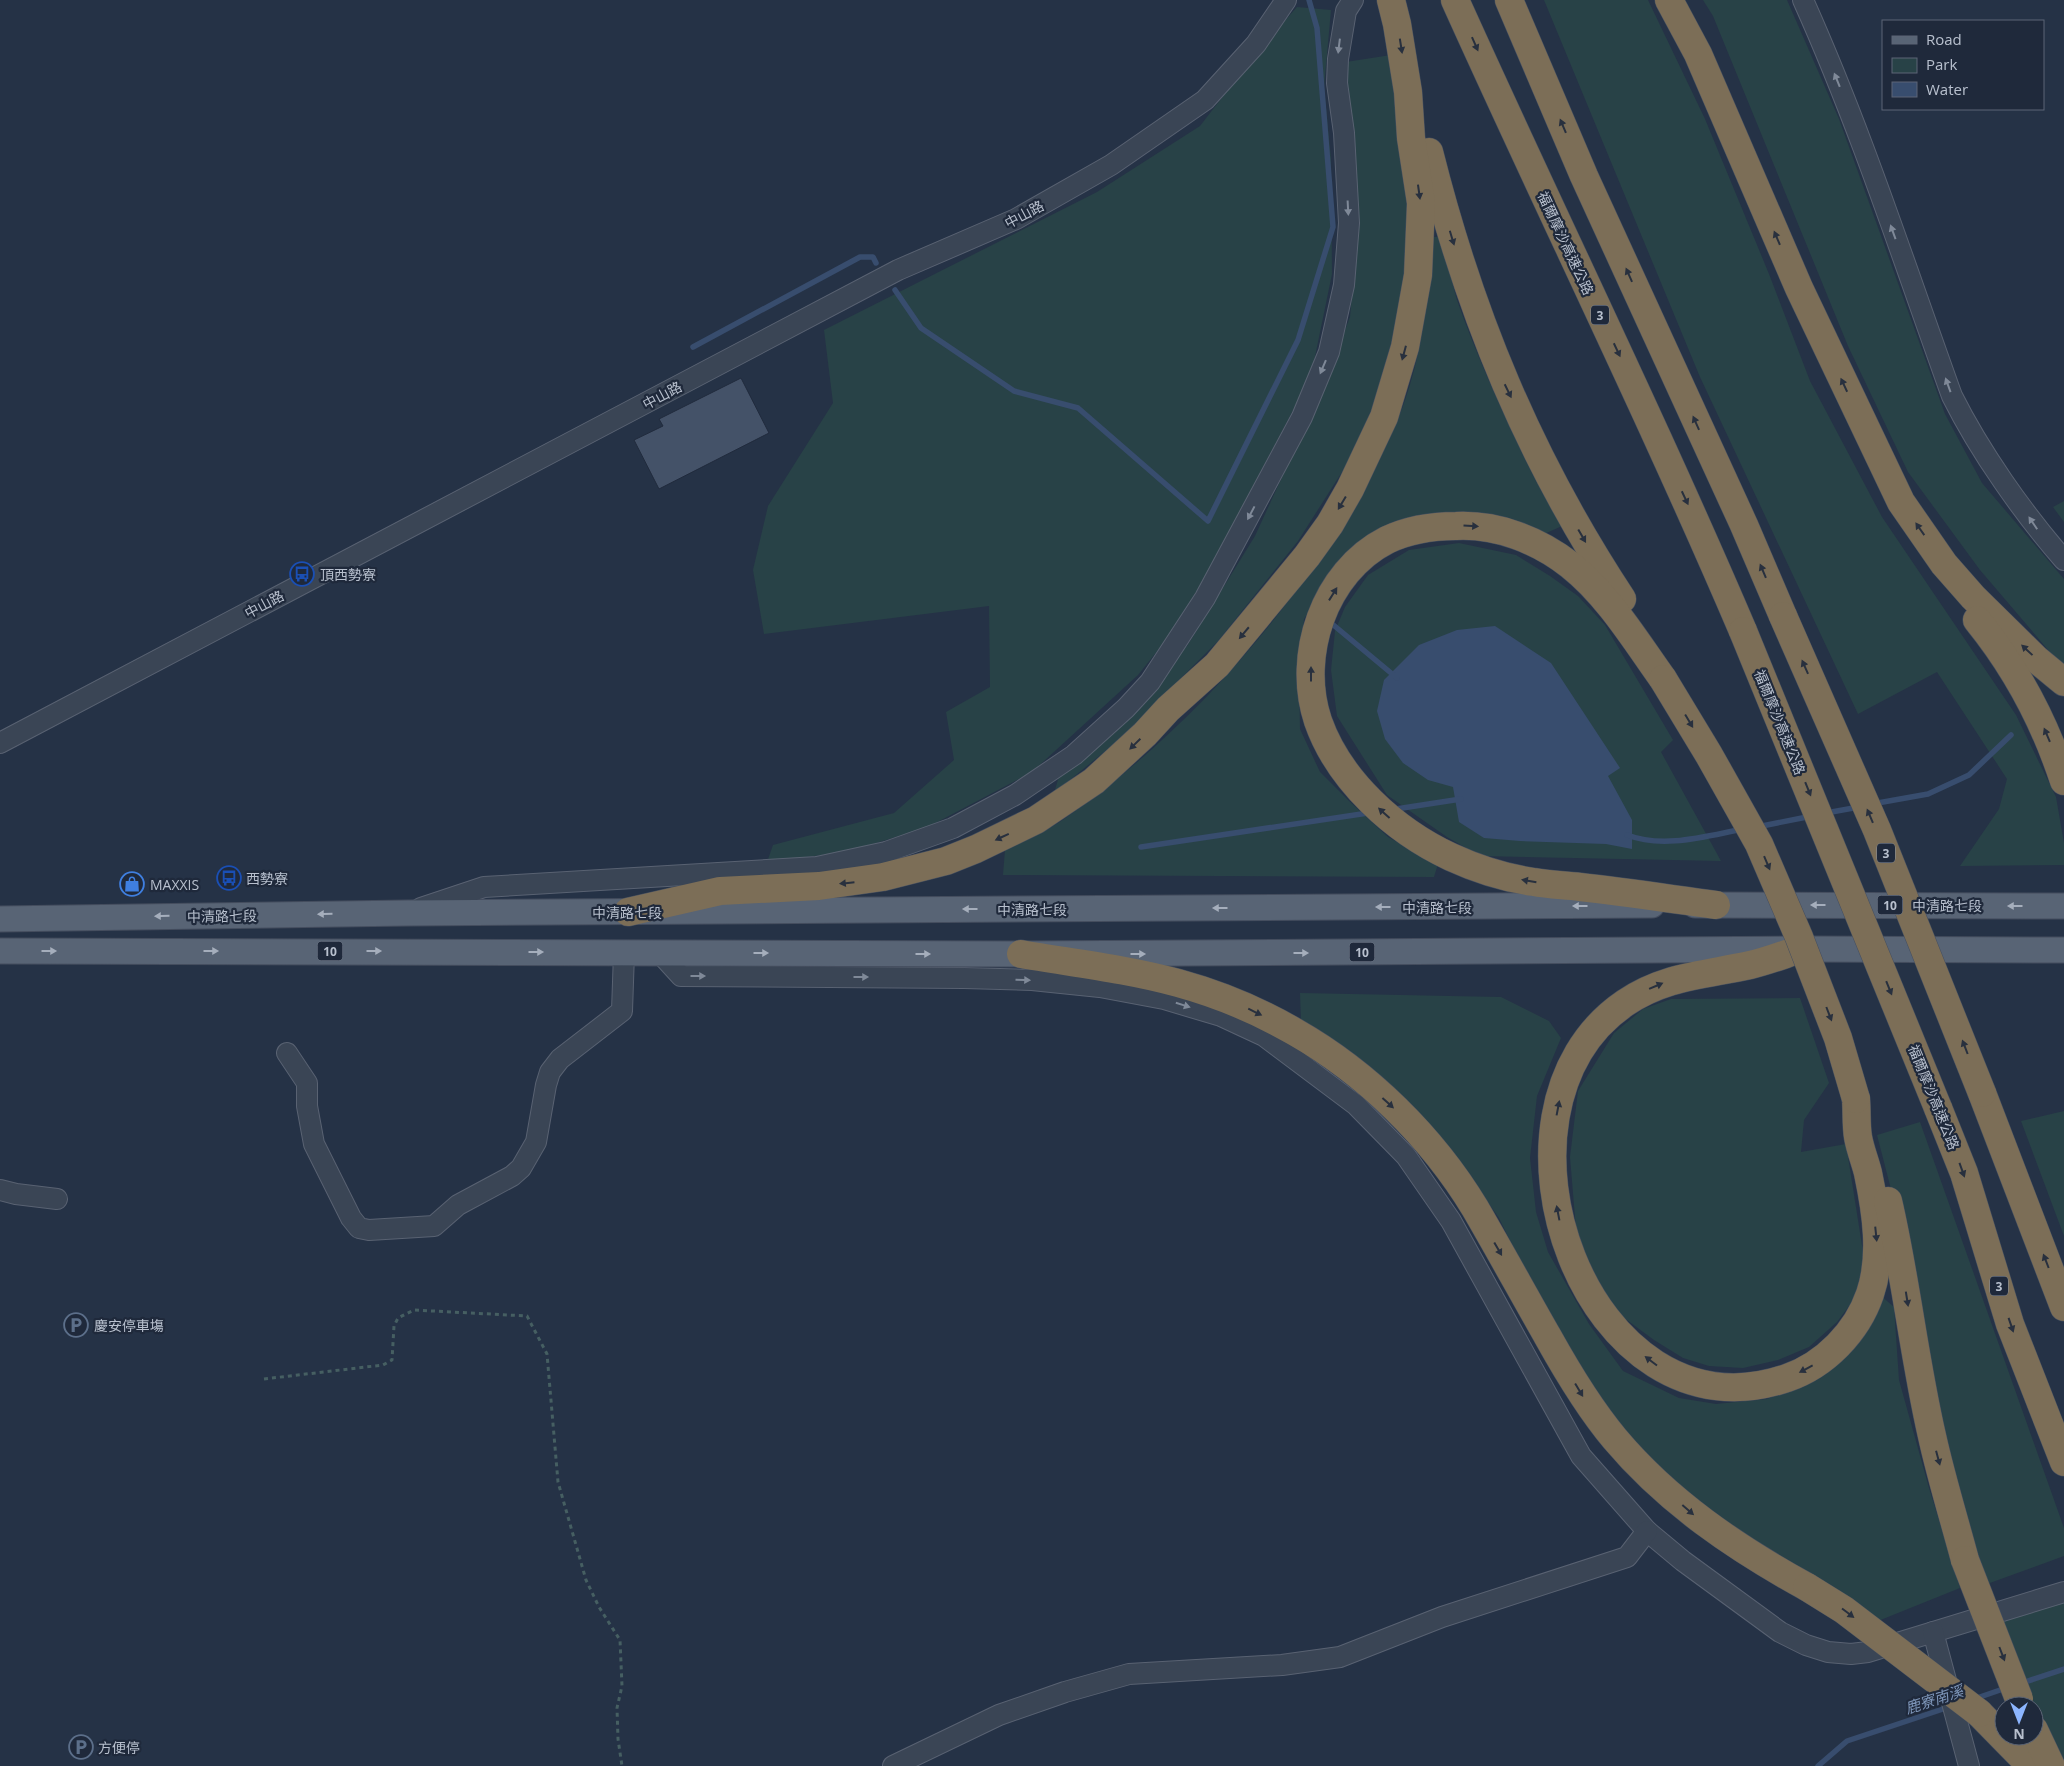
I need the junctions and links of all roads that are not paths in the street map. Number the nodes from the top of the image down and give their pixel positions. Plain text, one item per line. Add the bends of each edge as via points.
1 (1286, 0) edge
2 (1353, 0) edge
3 (1391, 0) edge
4 (1455, 0) edge
5 (1509, 0) edge
6 (1669, 0) edge
7 (1802, 0) edge
8 (1408, 92) junction
9 (2064, 560) edge
10 (1944, 564) junction
11 (1664, 679) junction
12 (2064, 682) edge
13 (0, 743) edge
14 (2064, 781) edge
15 (1716, 905) junction
16 (2064, 906) edge
17 (628, 912) junction
18 (408, 913) junction
19 (0, 919) edge
20 (1801, 949) junction
21 (2064, 950) edge
22 (0, 951) edge
23 (624, 953) junction
24 (660, 953) junction
25 (1021, 954) junction
26 (287, 1053) dead end
27 (1856, 1099) junction
28 (0, 1190) edge
29 (57, 1200) dead end
30 (2064, 1306) edge
31 (2064, 1462) edge
32 (1647, 1531) junction
33 (2064, 1592) edge
34 (1932, 1632) junction
35 (2019, 1696) edge
36 (2042, 1746) edge
37 (892, 1766) edge
38 (1969, 1766) edge
39 (2031, 1766) edge
40 (2051, 1766) edge

1 - 13 street, 中山路 via 1256,44 1205,100 1111,164 1016,220 898,270
2 -> 18 street via 1346,11 1338,59 1349,224 1344,286 1329,352 1302,417 1205,598 1150,682 1107,726 1074,755 1016,796 953,828 886,852 817,867 484,887
3 -> 8 highway
4 -> 31 highway, 福爾摩沙高速公路 / 3, bridge via 1698,526 1742,631 1964,1173 2010,1324
30 -> 5 highway, 3, bridge via 1876,830 1744,525 1584,176
10 -> 6 highway via 1901,502 1866,432 1799,288 1698,54
9 -> 7 street via 2038,530 1966,423 1952,396 1862,144
8 -> 11 highway via 1421,120 1468,289 1504,382 1556,490 1593,555 1637,621
8 -> 17 highway via 1421,203 1420,239 1413,312 1396,382 1368,454 1330,524 1217,665 1094,781 1036,820 976,849 946,861 883,877 819,886 720,891
12 -> 10 highway via 2004,629
14 -> 10 highway via 2027,694 1964,604
15 -> 11 highway via 1533,882 1470,866 1442,852 1389,818 1352,779 1326,739 1318,720 1310,679 1320,618 1336,588 1354,566 1386,541 1442,526 1481,527 1519,536 1571,565 1610,607
11 -> 27 highway, bridge via 1759,844 1838,1038
16 -> 15 main road, 中清路七段 / 10
15 -> 17 main road, 中清路七段 / 10
17 - 18 main road, 中清路七段 / 10
18 -> 19 main road, 中清路七段 / 10
20 - 21 main road, 10
25 -> 20 main road, 10
27 -> 20 highway via 1858,1136 1868,1174 1877,1258 1870,1295 1844,1340 1804,1371 1775,1382 1742,1387 1689,1380 1657,1366 1637,1350 1592,1298 1573,1262 1560,1223 1554,1182 1554,1130 1558,1104 1571,1067 1592,1034 1639,994 1678,978 1752,965
22 -> 23 main road, 10
23 - 24 main road, 10
23 - 26 street via 622,1011 560,1059 550,1072 536,1142 521,1168 458,1205 434,1226 359,1228 314,1144 307,1106 307,1083
24 -> 25 main road, 10
24 -> 32 street via 681,976 984,978 1100,987 1172,1001 1221,1016 1264,1036 1356,1105 1406,1156 1451,1221 1581,1456
25 -> 39 highway, bridge via 1178,983 1239,1005 1294,1031 1345,1064 1394,1108 1453,1176 1579,1390 1615,1440 1695,1516 1769,1566 1844,1610 1979,1713
27 -> 35 highway, bridge via 1879,1161 1898,1243 1932,1436 1966,1560
28 - 29 street
32 - 34 street via 1780,1632 1806,1645 1828,1652 1851,1654 1868,1652
32 - 37 street via 1627,1557 1442,1617 1340,1657 1282,1665 1129,1674 999,1715
33 - 34 street
34 - 38 street
36 - 40 highway

